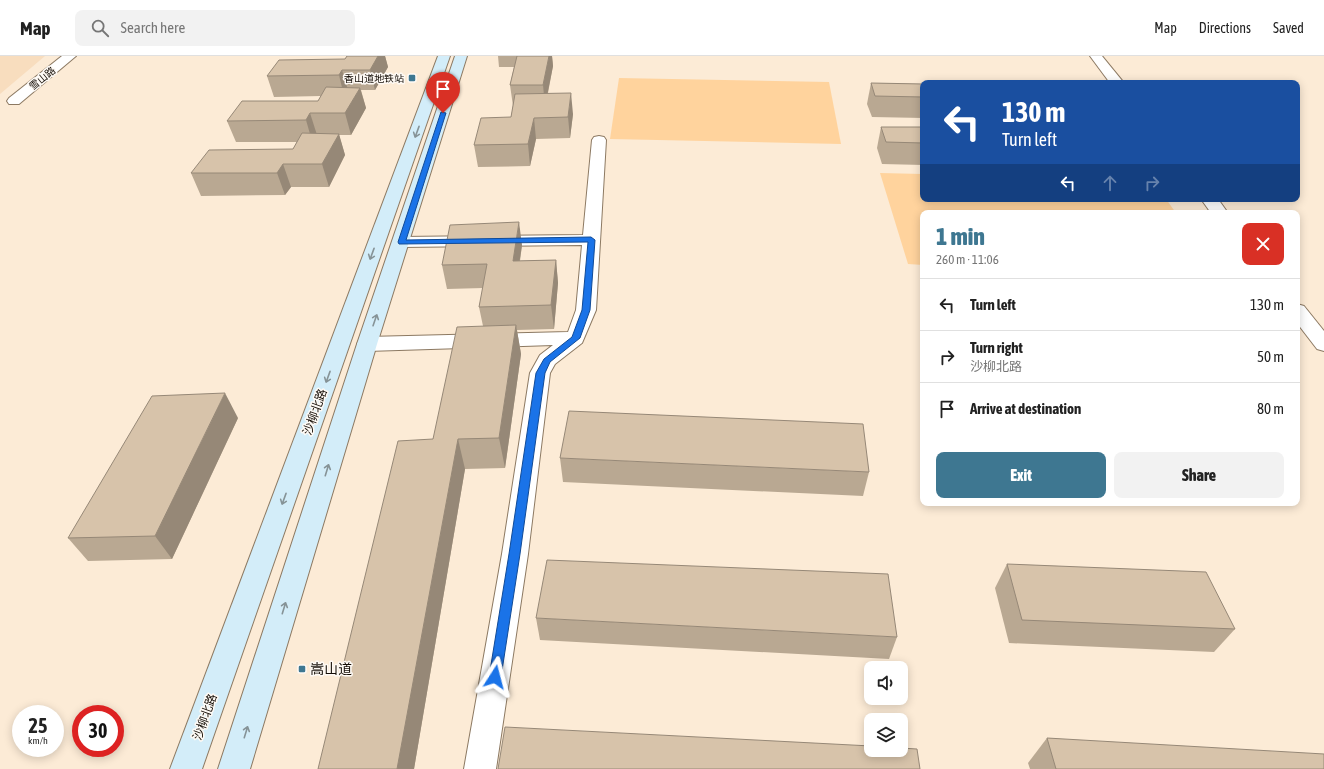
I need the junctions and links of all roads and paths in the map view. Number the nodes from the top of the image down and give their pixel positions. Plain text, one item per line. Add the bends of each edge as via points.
1 (70, 56) edge
2 (444, 56) edge
3 (462, 56) edge
4 (1096, 56) edge
5 (1116, 80) edge
6 (14, 101) dead end
7 (599, 140) dead end
8 (1211, 202) edge
9 (1218, 210) edge
10 (591, 240) junction
11 (401, 242) junction
12 (1300, 314) edge
13 (575, 338) junction
14 (367, 344) junction
15 (1324, 344) edge
16 (186, 769) edge
17 (234, 769) edge
18 (480, 769) edge

1 - 6 street, 雪山路
2 -> 16 main road, 沙柳北路
3 - 11 main road
4 - 5 street
7 - 10 street
8 - 9 street
10 - 11 street
10 - 13 street via 586,310
14 -> 11 main road
12 - 15 street
13 - 14 street
13 - 18 street via 547,360 540,373 515,554
17 -> 14 main road

